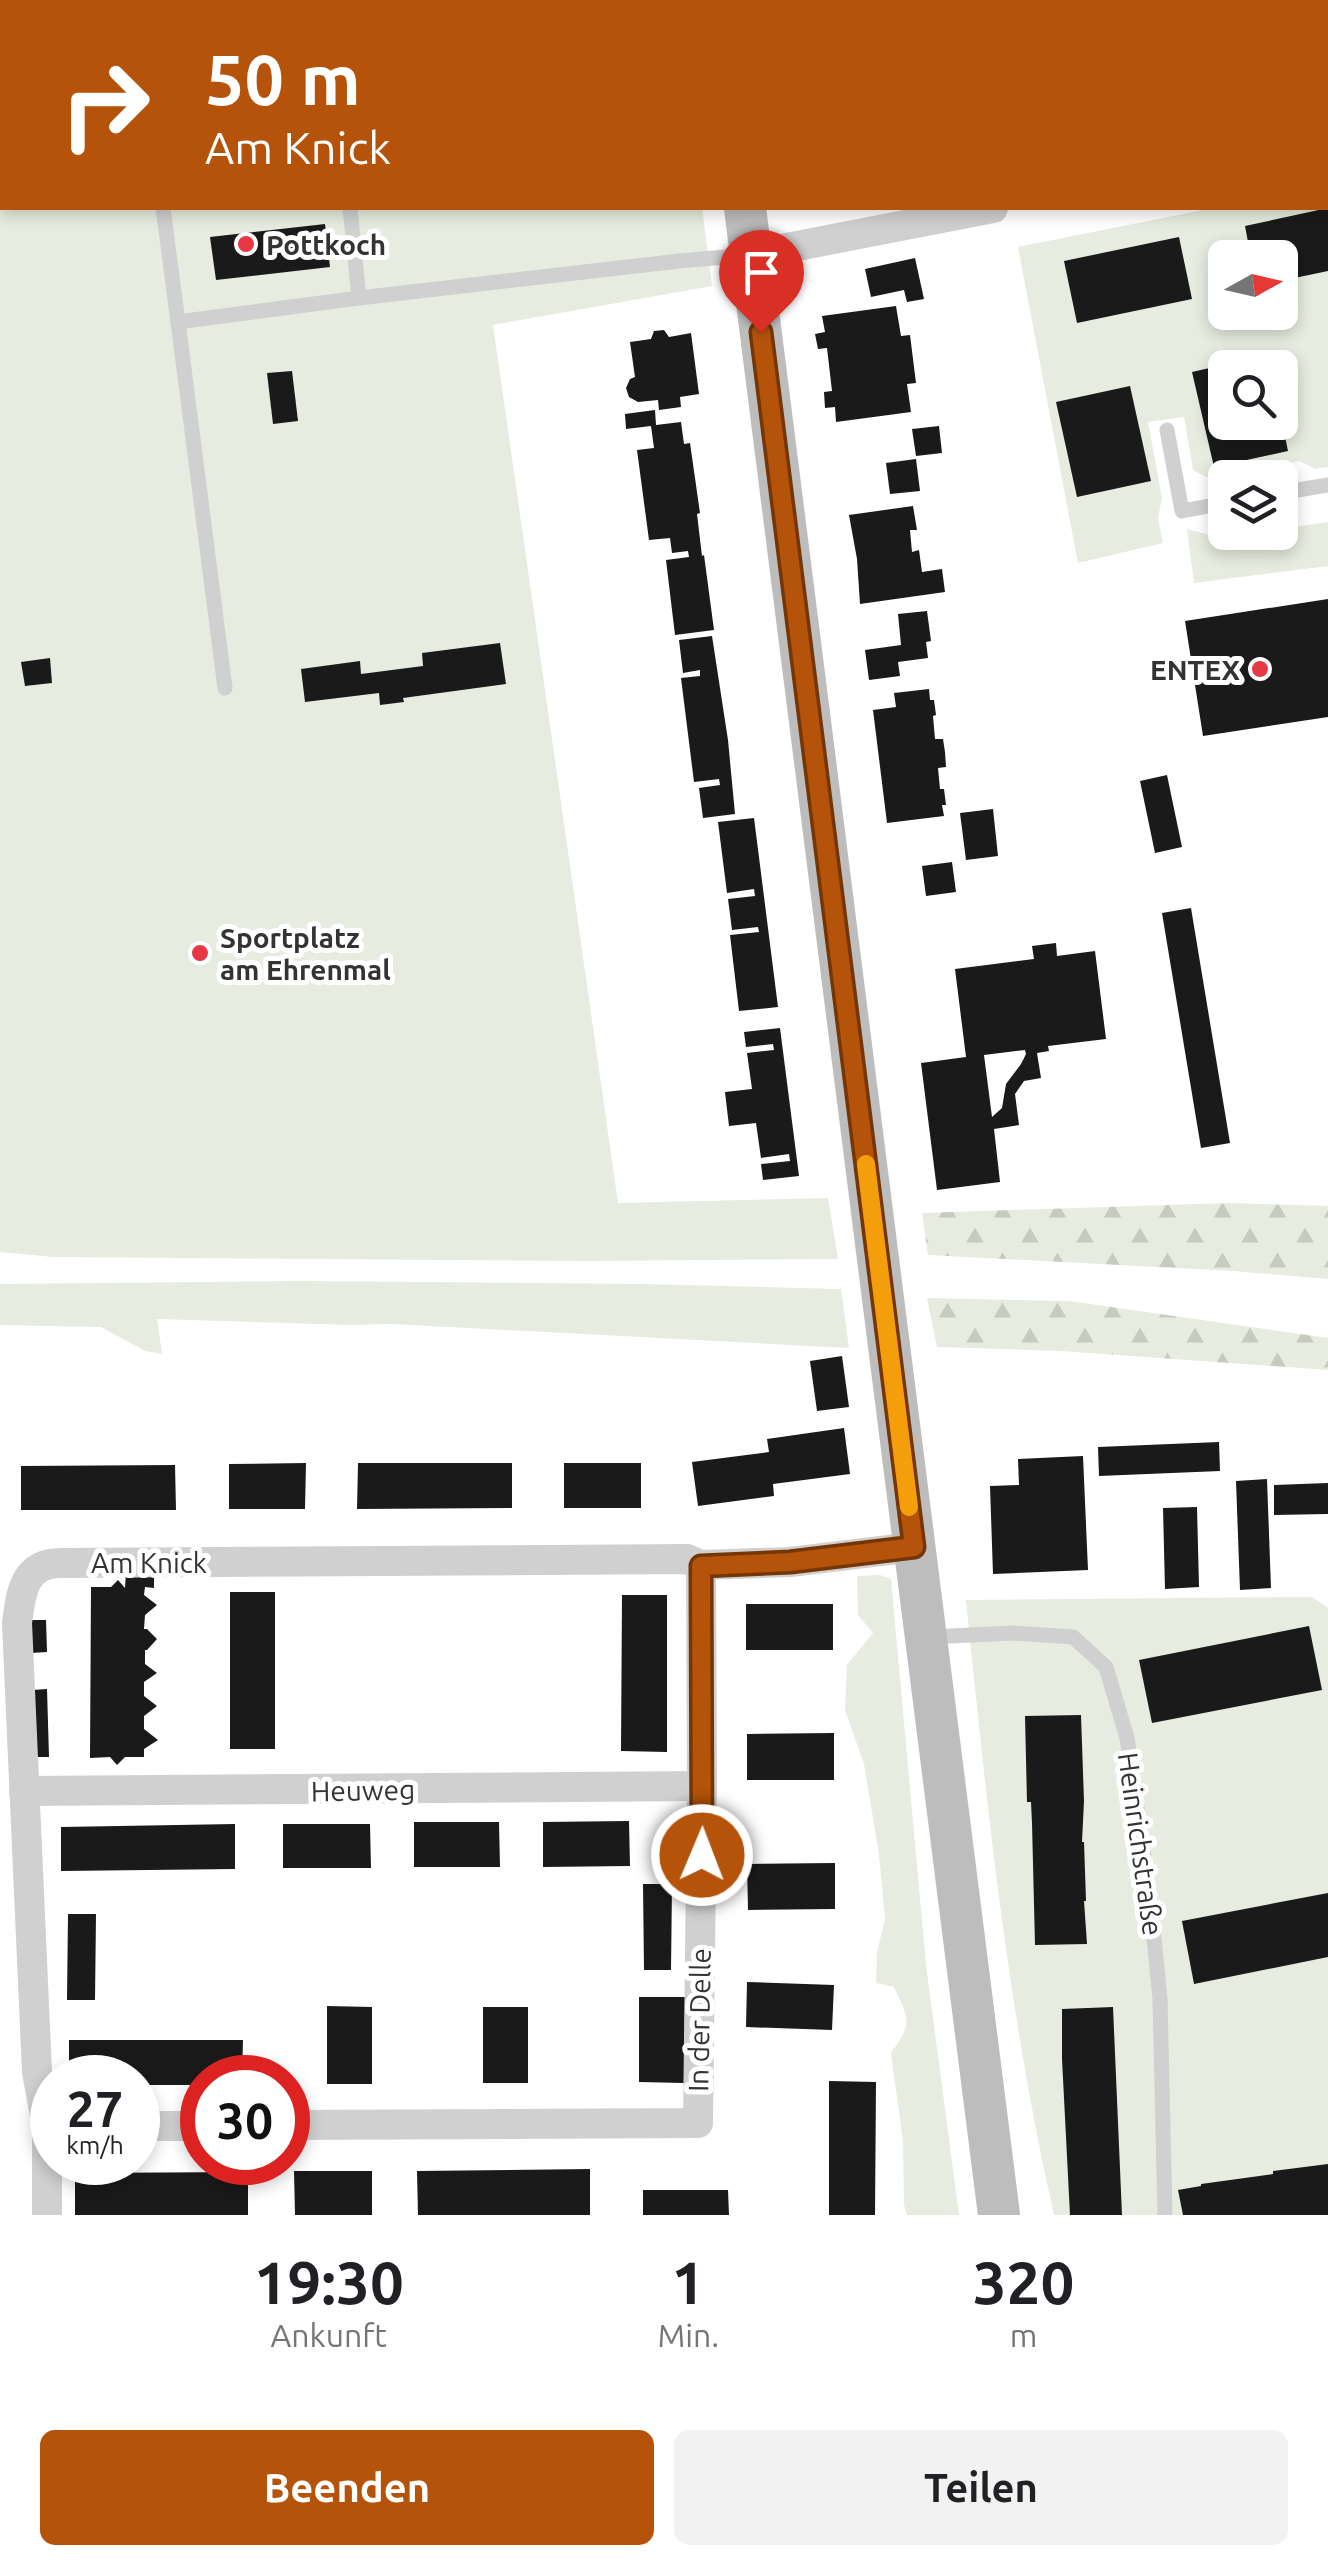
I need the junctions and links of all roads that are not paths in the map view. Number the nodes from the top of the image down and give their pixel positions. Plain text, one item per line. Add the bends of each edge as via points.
1 (162, 210) edge
2 (350, 210) edge
3 (745, 210) edge
4 (982, 210) edge
5 (751, 255) junction
6 (359, 298) junction
7 (178, 322) junction
8 (1168, 430) dead end
9 (1328, 485) edge
10 (1298, 490) edge
11 (1208, 506) edge
12 (224, 688) dead end
13 (914, 1547) junction
14 (701, 1566) junction
15 (926, 1638) junction
16 (702, 1786) junction
17 (24, 1791) junction
18 (36, 2055) edge
19 (310, 2126) edge
20 (48, 2185) edge
21 (47, 2215) edge
22 (998, 2215) edge
23 (1165, 2215) edge

1 - 7 lane
2 - 6 lane
3 - 5 street
4 - 5 street
5 - 6 lane
5 - 13 street
6 - 7 lane
7 - 12 lane
8 - 11 lane via 1182,511
9 - 10 lane
13 - 14 street, Am Knick
13 - 15 street
14 - 16 street, In der Delle
14 - 17 street, Am Knick via 686,1559 45,1563 29,1577 17,1623
15 - 22 street
15 - 23 lane, Heinrichstraße via 1073,1637 1106,1668 1127,1738 1150,1897 1160,1999
16 - 17 street, Heuweg
16 - 19 street, In der Delle via 698,2124
17 - 18 street, Am Knick
20 - 21 street, Am Knick

